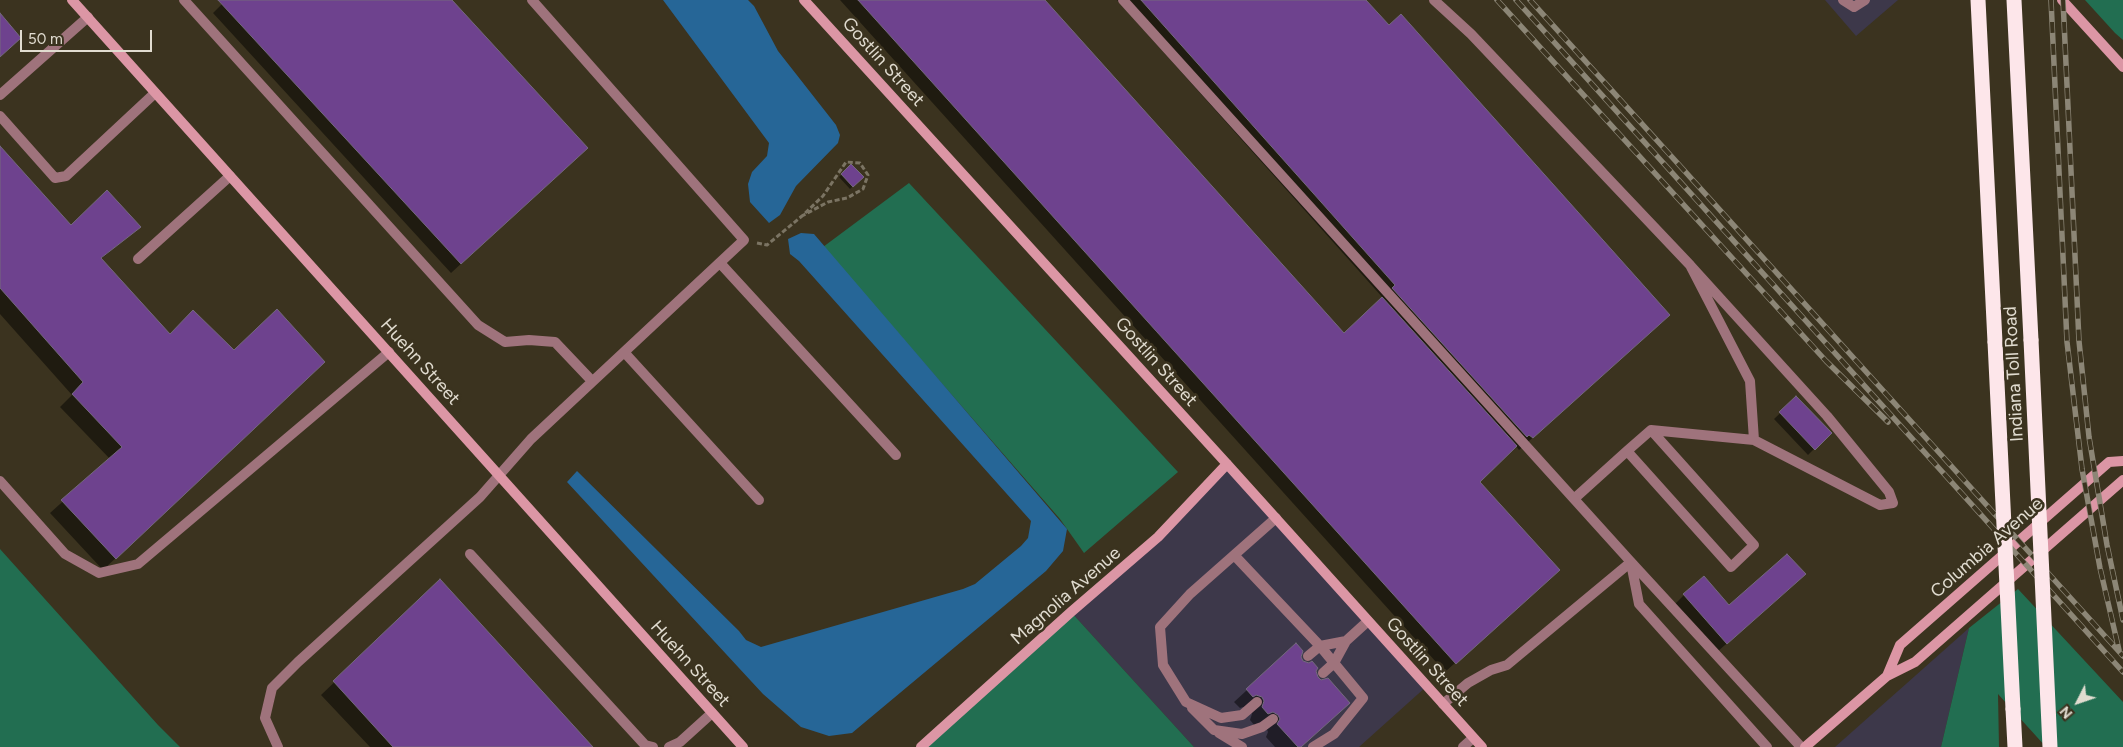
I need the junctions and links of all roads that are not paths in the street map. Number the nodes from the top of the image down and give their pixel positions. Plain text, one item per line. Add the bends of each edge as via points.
1 (72, 0) edge
2 (184, 0) edge
3 (532, 0) edge
4 (804, 0) edge
5 (1123, 0) edge
6 (1434, 0) edge
7 (1843, 0) edge
8 (1865, 0) edge
9 (1978, 0) edge
10 (2014, 0) edge
11 (2062, 0) edge
12 (88, 17) junction
13 (2123, 67) edge
14 (155, 93) junction
15 (0, 95) edge
16 (0, 116) edge
17 (230, 176) junction
18 (138, 259) dead end
19 (720, 263) junction
20 (1690, 265) junction
21 (389, 352) junction
22 (624, 352) junction
23 (592, 381) junction
24 (1652, 430) junction
25 (1754, 440) junction
26 (1627, 451) junction
27 (896, 455) dead end
28 (2123, 461) edge
29 (1228, 464) junction
30 (499, 476) junction
31 (2123, 480) edge
32 (0, 481) edge
33 (1575, 498) junction
34 (759, 500) dead end
35 (1276, 518) junction
36 (470, 554) dead end
37 (1235, 556) junction
38 (1631, 562) junction
39 (1368, 621) junction
40 (1346, 640) junction
41 (1320, 646) junction
42 (1308, 656) dead end
43 (1334, 663) junction
44 (1323, 673) dead end
45 (1887, 676) junction
46 (1186, 702) junction
47 (1257, 702) dead end
48 (1443, 704) junction
49 (712, 713) junction
50 (1273, 719) dead end
51 (1214, 730) junction
52 (1473, 738) junction
53 (278, 747) edge
54 (653, 747) edge
55 (669, 747) edge
56 (743, 747) edge
57 (921, 747) edge
58 (1242, 747) edge
59 (1313, 747) edge
60 (1463, 747) edge
61 (1482, 747) edge
62 (1767, 747) edge
63 (1801, 747) edge
64 (1805, 747) edge
65 (2015, 747) edge
66 (2050, 747) edge

1 - 12 street, Huehn Street
2 - 23 lane via 478,325 505,342 555,342
3 - 19 lane via 744,240
4 - 29 street, Gostlin Street
5 - 33 lane
6 - 20 lane via 1471,34
7 - 8 lane via 1854,7
9 - 65 highway, Indiana Toll Road, bridge
10 - 66 highway, Indiana Toll Road, bridge
11 - 13 street
12 - 14 street, Huehn Street
12 - 15 lane
14 - 16 lane via 66,176 55,178
14 - 17 street, Huehn Street
17 - 18 lane
17 - 21 street, Huehn Street
19 - 22 lane
19 - 27 lane
20 - 25 lane via 1750,381
20 - 25 lane via 1827,416 1889,492 1892,503 1880,505
21 - 30 street, Huehn Street
21 - 32 lane via 138,564 98,573 65,554
22 - 23 lane
22 - 34 lane
23 - 30 lane via 531,439
24 - 25 lane
24 - 26 lane
24 - 26 lane via 1754,545 1732,567
26 - 33 lane
28 - 45 street, Columbia Avenue via 2109,462 1900,646
29 - 35 street, Gostlin Street
29 - 57 street, Magnolia Avenue via 1158,537
30 - 49 street, Huehn Street
30 - 53 lane via 272,688 265,718
31 - 45 street, Columbia Avenue via 1915,662
33 - 38 lane
35 - 37 lane
35 - 39 street, Gostlin Street
36 - 54 lane via 645,745
37 - 41 lane
37 - 46 lane via 1190,594 1160,627 1163,665
38 - 48 lane via 1507,665 1468,683
38 - 62 lane via 1639,604
38 - 63 lane
39 - 40 lane
39 - 48 street, Gostlin Street
40 - 41 lane
40 - 43 lane
41 - 42 lane
41 - 43 lane
43 - 44 lane
43 - 59 lane via 1363,698 1334,734
45 - 64 street, Columbia Avenue
46 - 47 lane via 1221,718 1242,715
46 - 51 lane
48 - 52 street, Gostlin Street
49 - 55 lane via 680,742
49 - 56 street, Huehn Street
50 - 51 lane via 1242,734
51 - 58 lane
52 - 60 lane
52 - 61 street, Gostlin Street

